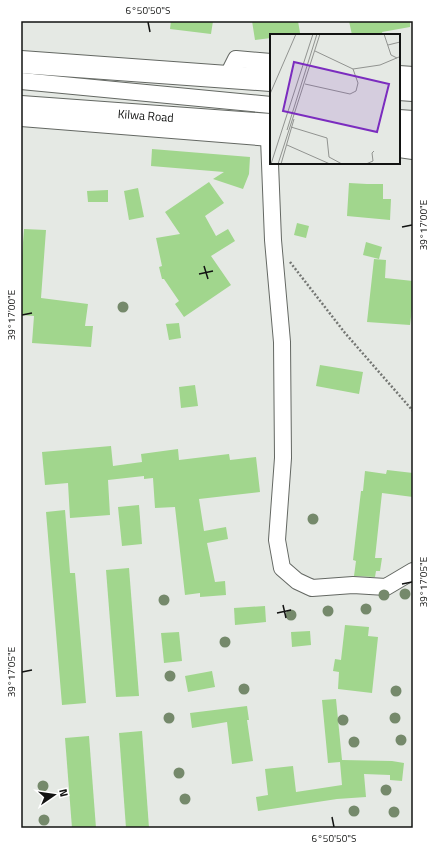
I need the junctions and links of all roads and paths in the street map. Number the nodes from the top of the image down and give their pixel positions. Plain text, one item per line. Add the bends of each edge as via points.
1 (21, 62) edge
2 (270, 62) edge
3 (400, 74) edge
4 (413, 76) edge
5 (227, 77) junction
6 (270, 80) edge
7 (21, 81) edge
8 (400, 89) edge
9 (413, 90) edge
10 (270, 106) edge
11 (21, 107) edge
12 (21, 118) edge
13 (400, 118) edge
14 (413, 119) edge
15 (270, 131) edge
16 (400, 136) edge
17 (413, 137) edge
18 (400, 149) edge
19 (413, 150) edge
20 (271, 164) edge
21 (273, 240) junction
22 (413, 412) edge
23 (413, 571) edge

1 - 5 highway
2 - 5 street via 236,59
3 - 4 street
5 - 6 highway
7 - 10 street
8 - 9 highway
11 - 15 highway, Kilwa Road
12 - 15 street
13 - 14 street
16 - 17 highway
18 - 19 street
20 - 21 street
21 - 22 path via 345,333
21 - 23 street via 282,342 283,458 277,540 282,568 297,581 312,588 386,586

